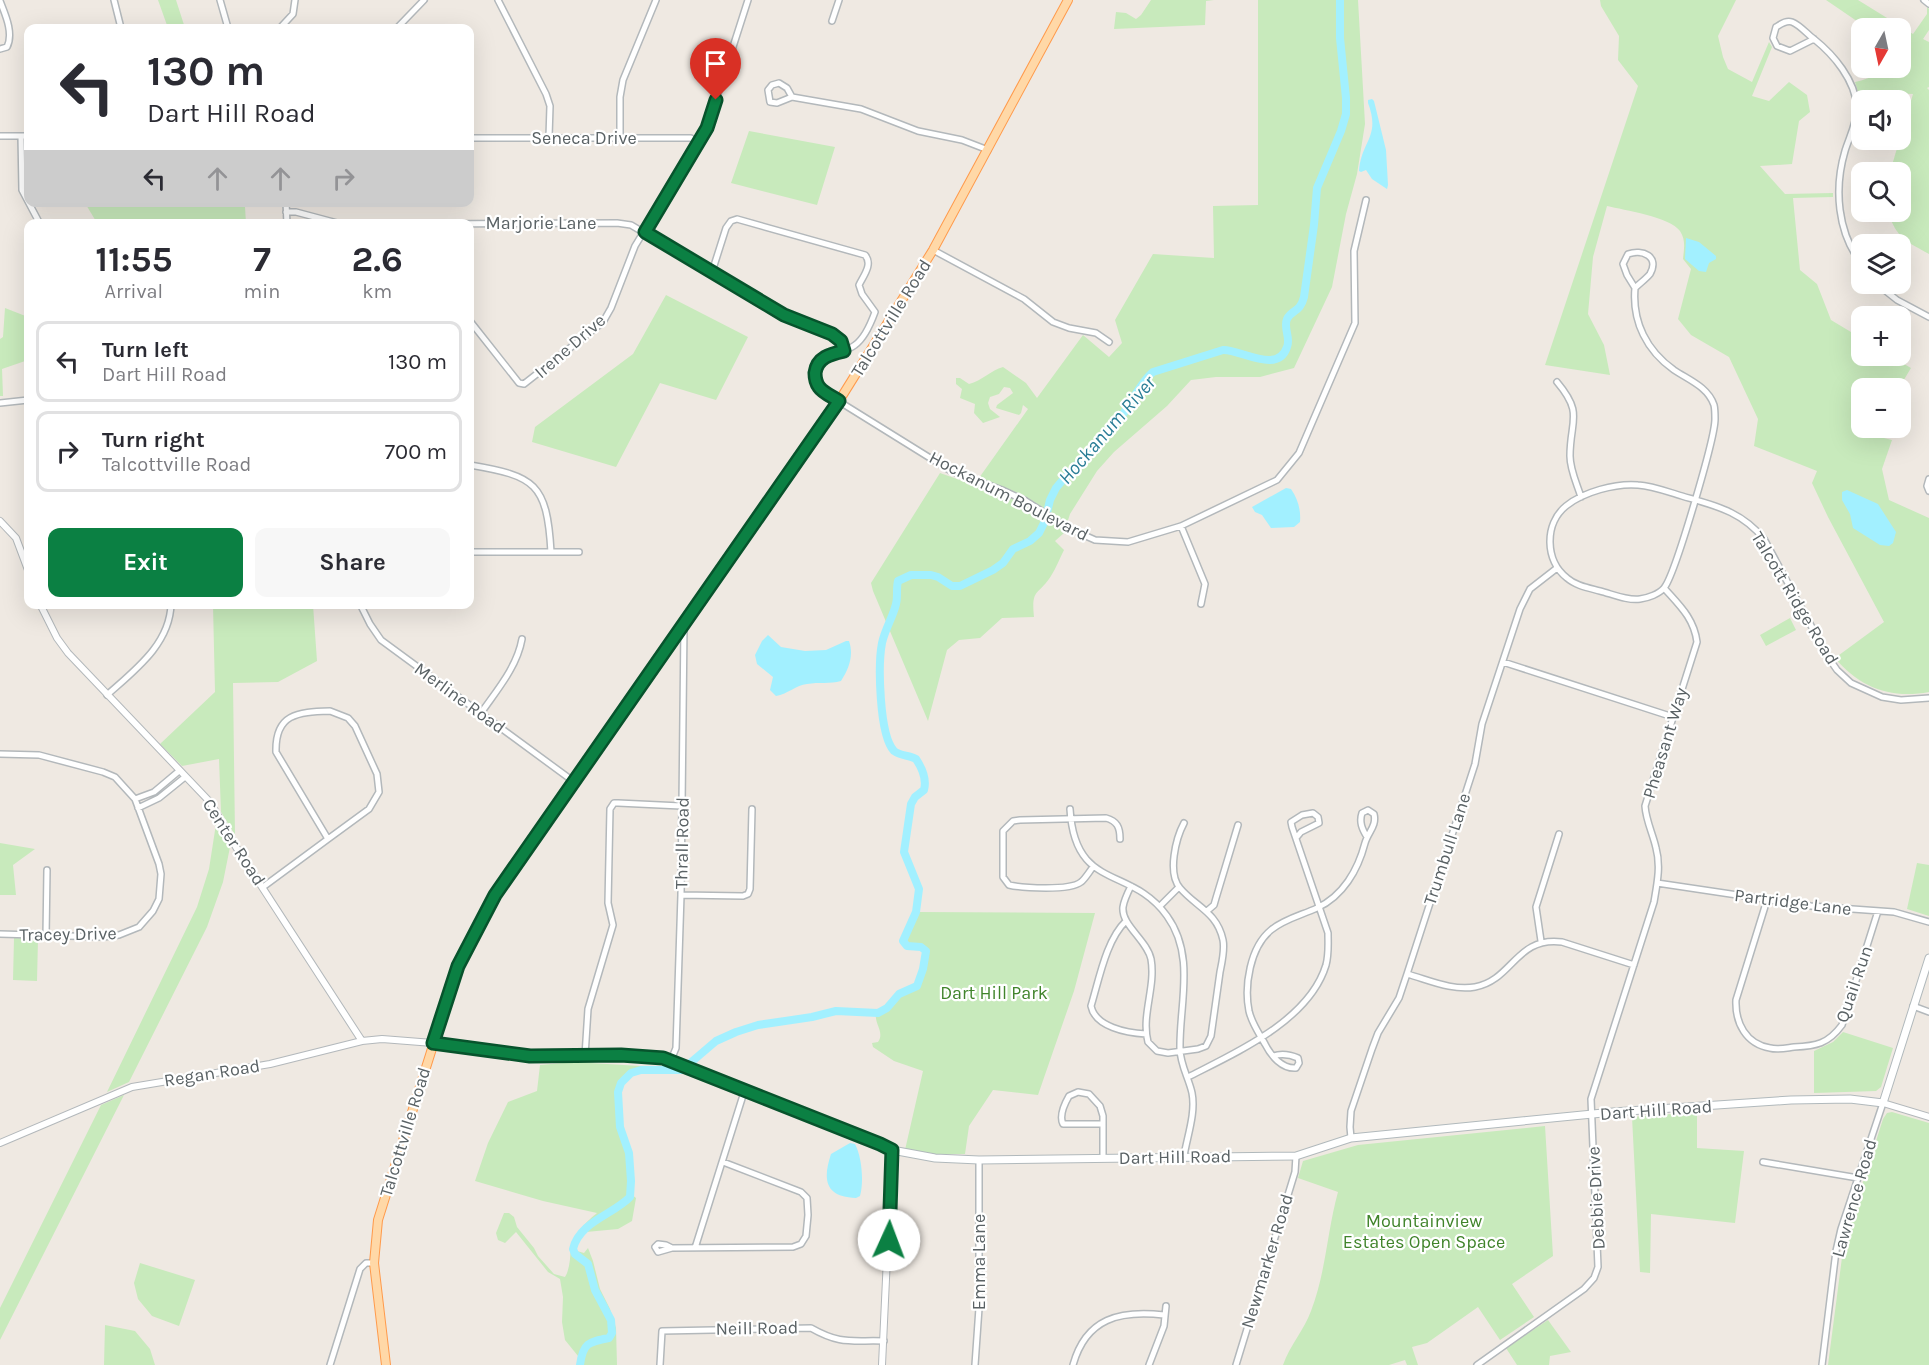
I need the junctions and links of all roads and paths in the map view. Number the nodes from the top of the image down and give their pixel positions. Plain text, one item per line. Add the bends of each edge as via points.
1 (114, 0) edge
2 (220, 0) edge
3 (295, 0) edge
4 (424, 0) edge
5 (498, 0) edge
6 (656, 0) edge
7 (748, 0) edge
8 (838, 0) edge
9 (1068, 0) edge
10 (1924, 0) edge
11 (0, 1) edge
12 (1929, 4) edge
13 (832, 21) dead end
14 (120, 24) edge
15 (227, 24) edge
16 (284, 24) edge
17 (401, 24) edge
18 (1814, 39) junction
19 (0, 49) edge
20 (792, 97) junction
21 (0, 136) edge
22 (21, 136) joint
23 (549, 137) junction
24 (474, 138) edge
25 (620, 138) junction
26 (698, 143) junction
27 (988, 150) junction
28 (24, 194) edge
29 (1366, 200) dead end
30 (286, 207) edge
31 (286, 212) junction
32 (287, 219) edge
33 (322, 219) edge
34 (474, 224) edge
35 (645, 232) junction
36 (1851, 244) edge
37 (933, 250) junction
38 (712, 272) junction
39 (1635, 288) junction
40 (1890, 294) edge
41 (1929, 317) edge
42 (474, 326) edge
43 (1109, 342) dead end
44 (844, 351) junction
45 (1557, 382) dead end
46 (24, 400) edge
47 (839, 401) junction
48 (0, 403) edge
49 (474, 466) edge
50 (1929, 479) edge
51 (1929, 491) edge
52 (1581, 497) junction
53 (1694, 499) junction
54 (0, 521) edge
55 (1181, 526) junction
56 (474, 552) edge
57 (551, 552) junction
58 (579, 552) dead end
59 (24, 559) edge
60 (1557, 568) junction
61 (1664, 588) junction
62 (1201, 604) dead end
63 (42, 609) edge
64 (170, 609) edge
65 (362, 609) edge
66 (684, 624) junction
67 (522, 639) dead end
68 (1503, 662) junction
69 (107, 694) junction
70 (1929, 698) edge
71 (481, 713) junction
72 (1673, 717) junction
73 (0, 754) edge
74 (179, 771) junction
75 (185, 777) junction
76 (573, 781) junction
77 (135, 799) junction
78 (681, 806) junction
79 (138, 808) junction
80 (752, 809) dead end
81 (1070, 809) dead end
82 (1070, 818) junction
83 (1184, 823) dead end
84 (1238, 825) dead end
85 (1559, 834) dead end
86 (1367, 837) dead end
87 (1120, 838) dead end
88 (1296, 838) junction
89 (327, 839) junction
90 (1093, 867) junction
91 (47, 870) dead end
92 (1657, 883) junction
93 (1131, 886) junction
94 (263, 887) junction
95 (1179, 887) junction
96 (681, 895) junction
97 (1767, 900) junction
98 (1160, 906) junction
99 (1320, 907) junction
100 (1207, 911) junction
101 (1878, 911) junction
102 (1126, 921) junction
103 (1929, 922) edge
104 (0, 934) edge
105 (45, 936) junction
106 (1541, 941) junction
107 (1929, 958) edge
108 (1634, 965) junction
109 (1407, 974) junction
110 (1913, 1006) junction
111 (1929, 1012) edge
112 (1146, 1034) junction
113 (1261, 1037) junction
114 (362, 1041) junction
115 (433, 1043) junction
116 (1180, 1052) junction
117 (585, 1056) junction
118 (1273, 1056) dead end
119 (671, 1060) junction
120 (1188, 1077) junction
121 (745, 1089) junction
122 (1882, 1103) junction
123 (1591, 1114) junction
124 (1929, 1117) edge
125 (1103, 1124) junction
126 (1351, 1138) junction
127 (0, 1143) edge
128 (892, 1150) junction
129 (1184, 1156) junction
130 (1296, 1156) junction
131 (1103, 1158) junction
132 (978, 1160) junction
133 (723, 1162) junction
134 (1763, 1162) dead end
135 (1858, 1178) junction
136 (672, 1248) dead end
137 (696, 1248) junction
138 (375, 1263) junction
139 (1166, 1306) dead end
140 (1164, 1315) junction
141 (884, 1341) junction
142 (330, 1365) edge
143 (386, 1365) edge
144 (660, 1365) edge
145 (882, 1365) edge
146 (975, 1365) edge
147 (1073, 1365) edge
148 (1149, 1365) edge
149 (1236, 1365) edge
150 (1477, 1365) edge
151 (1822, 1365) edge

1 - 14 street
2 - 15 street
3 - 16 street via 293,14
4 - 17 street
5 - 23 street via 546,94 550,106
6 - 25 street via 623,80
7 - 26 street, Irene Drive via 707,128
8 - 13 street
9 - 27 main road, Talcottville Road
10 - 12 street
11 - 19 street via 10,40 7,47
18 - 18 street via 1792,22 1776,27 1773,38 1778,46 1790,51
18 - 36 street via 1838,63 1852,87 1857,108 1838,185 1841,216
20 - 20 street via 777,104 770,102 768,90 779,83
20 - 27 street via 861,109 918,131
21 - 22 street
22 - 28 street
23 - 24 street, Seneca Drive
23 - 25 street, Seneca Drive
25 - 26 street, Seneca Drive via 691,138
26 - 35 street, Irene Drive
27 - 37 main road, Talcottville Road
29 - 55 street, Hockanum Boulevard via 1354,251 1355,323 1299,453 1276,480
30 - 31 street
31 - 32 street
31 - 33 street
34 - 35 street, Marjorie Lane via 617,223
35 - 38 street, Marjorie Lane
35 - 42 street, Irene Drive via 635,246 608,316 528,383 519,382
37 - 43 street via 1024,299 1053,322 1096,333
37 - 47 main road, Talcottville Road
38 - 44 street, Marjorie Lane via 784,315 832,334 841,341
38 - 44 street via 726,228 737,219 865,255 869,264 859,285 875,312 864,334
39 - 39 street via 1623,264 1628,254 1644,252 1652,267
39 - 53 street via 1637,319 1645,340 1658,357 1706,392 1713,405 1713,434
40 - 41 street
44 - 47 street, Hockanum Boulevard via 821,360 816,369 819,389
45 - 52 street via 1574,408 1571,468
46 - 48 street
47 - 55 street, Hockanum Boulevard via 951,471 1002,490 1078,534 1095,540 1128,542
47 - 66 main road, Talcottville Road
49 - 57 street via 509,471 534,487 547,512
50 - 51 street
52 - 53 street, Talcott Ridge Road via 1618,486 1638,485
52 - 60 street, Talcott Ridge Road via 1555,519 1550,537
53 - 61 street via 1676,562
53 - 70 street, Talcott Ridge Road via 1741,516 1755,528 1828,657 1851,683 1882,697
54 - 59 street via 16,538
55 - 62 street via 1205,584
56 - 57 street
57 - 58 street
60 - 61 street via 1568,580 1629,599 1652,596
60 - 68 street, Trumbull Lane via 1524,597
61 - 72 street, Pheasant Way via 1687,613 1696,642
63 - 69 street, Center Road via 68,653
64 - 69 street via 169,624 155,649
65 - 71 street, Merline Road via 381,640
66 - 76 main road, Talcottville Road
66 - 78 street, Thrall Road
67 - 71 street via 514,665
68 - 72 street
68 - 109 street, Trumbull Lane via 1482,724 1475,764
69 - 74 street, Center Road
71 - 76 street, Merline Road
72 - 92 street, Pheasant Way via 1645,806 1658,857
73 - 77 street via 39,755 103,772 115,777
74 - 75 street, Center Road
74 - 77 street via 154,792
75 - 79 street via 159,798
75 - 94 street, Center Road via 210,802
76 - 115 main road, Talcottville Road via 495,895 458,966
77 - 79 street, Tracey Drive
78 - 96 street, Thrall Road
78 - 117 street via 614,803 610,809 608,903 613,925 588,1009
79 - 105 street, Tracey Drive via 161,874 159,899 153,911 139,927 119,935
80 - 96 street via 748,894
81 - 82 street
82 - 87 street via 1114,820 1120,828
82 - 90 street via 1078,848
82 - 90 street via 1008,824 1003,831 1003,877 1008,885 1019,887 1069,887 1080,884
83 - 95 street via 1177,836 1174,861
84 - 100 street via 1214,905
85 - 106 street via 1536,907
86 - 99 street via 1353,874
88 - 88 street via 1291,822 1294,818 1313,813 1318,817 1319,823
88 - 99 street
89 - 89 street via 369,809 379,792 379,783 360,735 348,718 330,711 298,713 279,727 276,752
89 - 94 street
90 - 93 street
91 - 105 street
92 - 97 street, Partridge Lane
92 - 108 street, Pheasant Way
93 - 98 street
93 - 102 street via 1123,909
94 - 114 street, Center Road
95 - 98 street
95 - 100 street
96 - 119 street, Thrall Road via 676,1048
97 - 101 street, Partridge Lane
97 - 101 street, Quail Run via 1736,1000 1736,1012 1738,1024 1747,1036 1772,1049 1820,1044 1838,1031
98 - 116 street via 1183,953
99 - 113 street via 1329,951 1320,979 1287,1020
99 - 113 street via 1270,930 1258,948 1247,987 1254,1028
100 - 116 street via 1224,942 1211,1036 1206,1046
101 - 103 street, Partridge Lane
102 - 112 street via 1150,956 1152,985
102 - 112 street via 1111,942 1091,1006 1098,1020
104 - 105 street, Tracey Drive
106 - 108 street via 1562,942
106 - 109 street via 1494,979 1475,987 1451,987
107 - 110 main road
108 - 123 street, Pheasant Way via 1594,1084
109 - 126 street, Trumbull Lane via 1368,1059 1351,1111
110 - 111 street
110 - 122 main road
112 - 116 street via 1157,1051
113 - 118 street
113 - 120 street
114 - 115 street, Regan Road
114 - 127 street, Regan Road via 270,1064 132,1087
115 - 117 main road, Dart Hill Road via 530,1056
115 - 138 main road, Talcottville Road via 380,1213
116 - 120 street
117 - 119 main road, Dart Hill Road via 630,1055
119 - 121 main road, Dart Hill Road
120 - 129 street via 1193,1096
121 - 128 main road, Dart Hill Road
121 - 133 street
122 - 123 main road, Dart Hill Road via 1791,1100
122 - 124 street, Dart Hill Road
122 - 135 street, Lawrence Road
123 - 126 main road, Dart Hill Road
123 - 150 street, Debbie Drive via 1599,1255 1594,1278
125 - 125 street via 1102,1110 1092,1097 1084,1092 1070,1096 1062,1114 1063,1124
125 - 131 street
126 - 130 main road, Dart Hill Road
128 - 132 main road, Dart Hill Road
128 - 141 street
129 - 130 main road, Dart Hill Road
129 - 131 main road, Dart Hill Road
130 - 149 street, Newmarker Road via 1295,1172
131 - 132 main road, Dart Hill Road
132 - 146 street, Emma Lane via 980,1308
133 - 137 street
133 - 137 street via 801,1192 807,1198 806,1236 793,1247
134 - 135 street
135 - 151 street, Lawrence Road via 1836,1251
136 - 137 street
138 - 142 street via 366,1263 360,1269
138 - 143 main road, Talcottville Road
139 - 140 street
140 - 147 street via 1122,1315 1097,1325 1081,1344
140 - 148 street via 1162,1333
141 - 144 street, Neill Road via 845,1342 811,1328 662,1331
141 - 145 street

